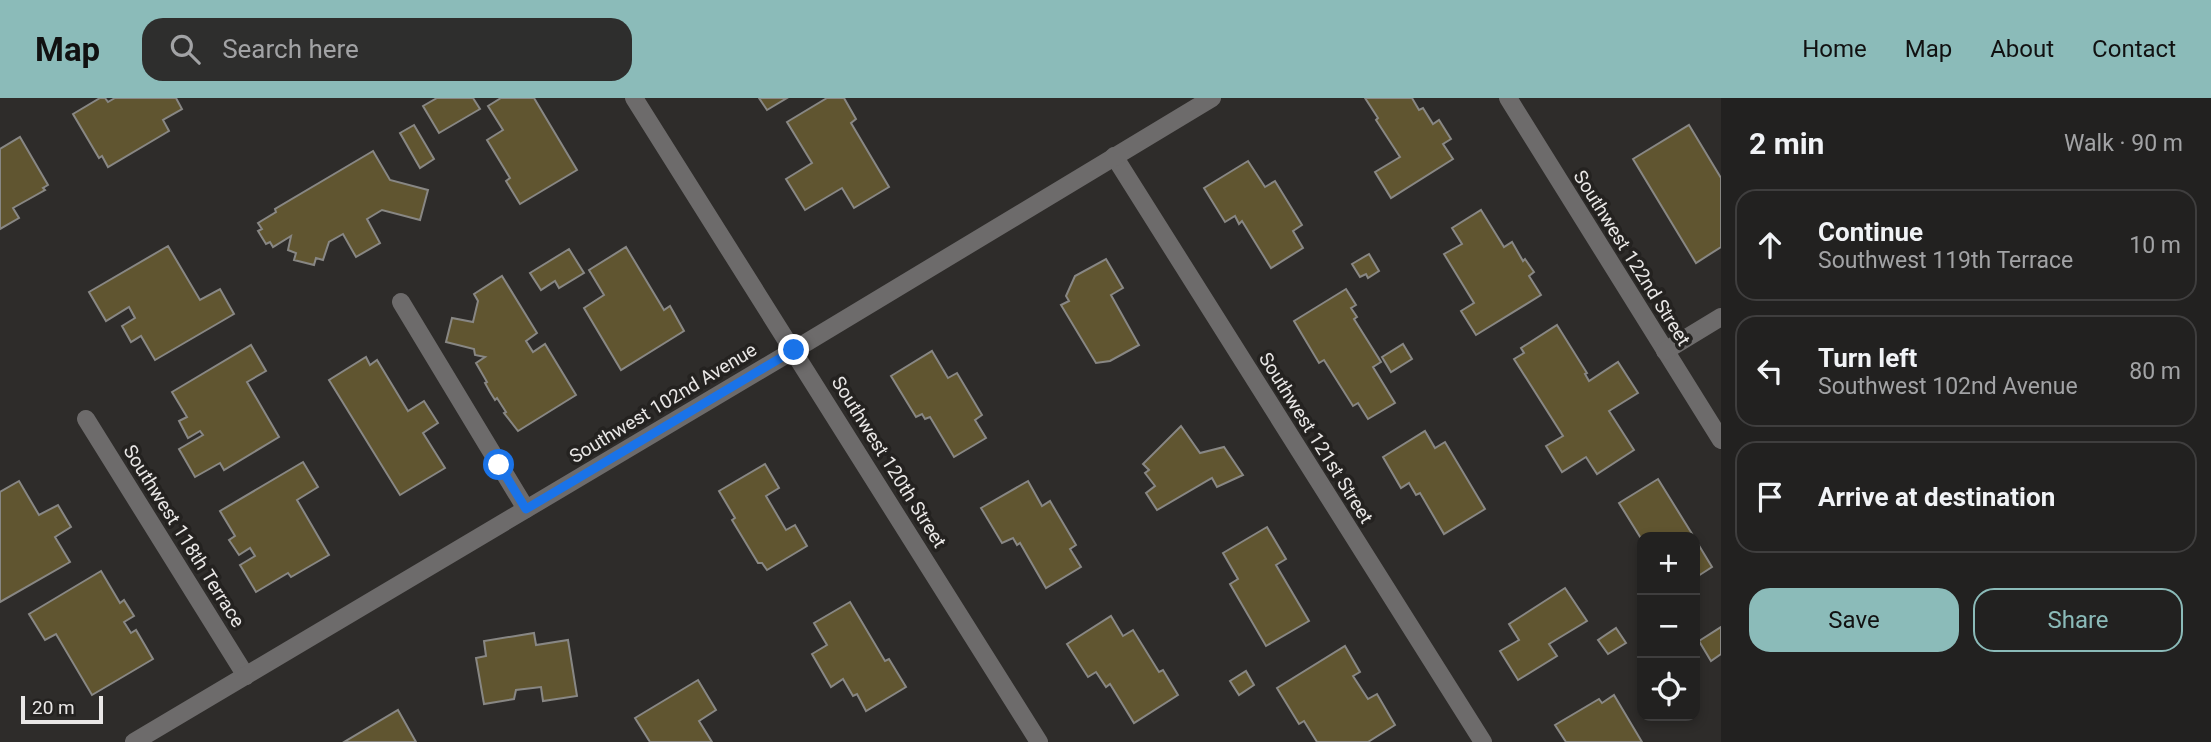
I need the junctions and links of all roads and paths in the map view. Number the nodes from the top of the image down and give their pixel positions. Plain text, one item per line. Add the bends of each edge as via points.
1 (635, 98) edge
2 (1212, 98) edge
3 (1508, 98) edge
4 (1114, 156) junction
5 (401, 302) dead end
6 (1721, 317) edge
7 (794, 350) junction
8 (1665, 351) junction
9 (86, 419) dead end
10 (1721, 440) edge
11 (526, 509) junction
12 (246, 676) junction
13 (134, 742) edge
14 (1039, 742) edge
15 (1483, 742) edge

1 - 7 street, Southwest 120th Street
2 - 4 street, Southwest 102nd Avenue
3 - 8 street, Southwest 122nd Street
4 - 7 street, Southwest 102nd Avenue
4 - 15 street, Southwest 121st Street
5 - 11 street
6 - 8 street
7 - 11 street, Southwest 102nd Avenue
7 - 14 street, Southwest 120th Street
8 - 10 street, Southwest 122nd Street
9 - 12 street, Southwest 118th Terrace
11 - 12 street, Southwest 102nd Avenue
12 - 13 street, Southwest 102nd Avenue

